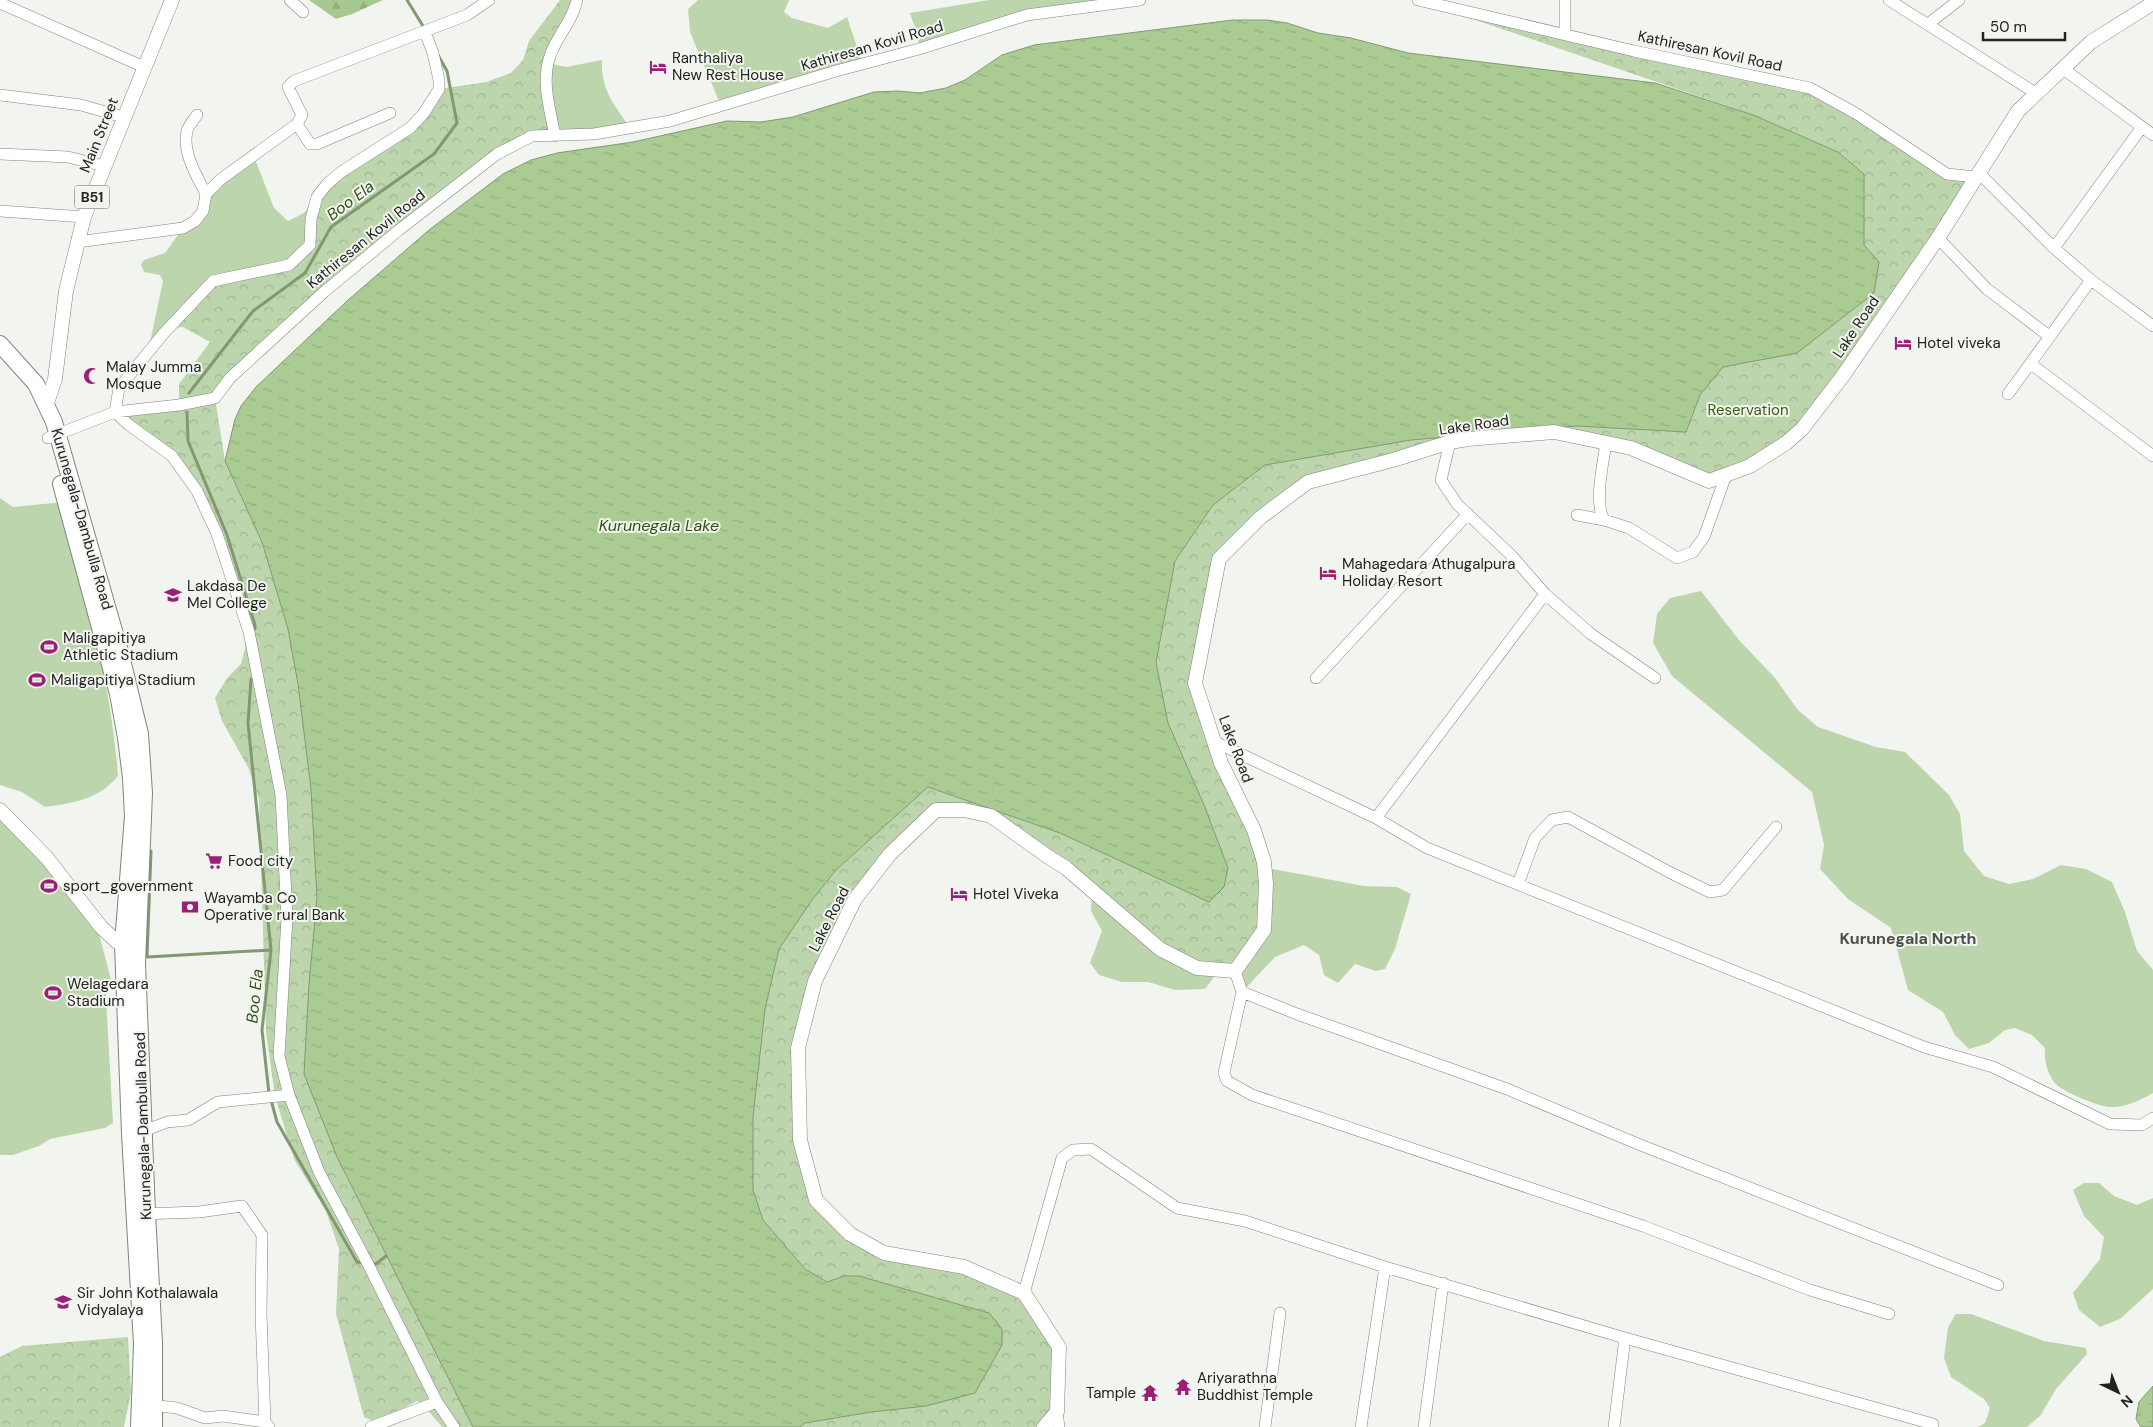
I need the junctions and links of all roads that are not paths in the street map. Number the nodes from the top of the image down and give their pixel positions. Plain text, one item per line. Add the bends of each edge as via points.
1 (172, 0) edge
2 (290, 0) edge
3 (489, 0) edge
4 (576, 0) edge
5 (1140, 0) edge
6 (1418, 0) edge
7 (1565, 0) edge
8 (1889, 0) edge
9 (1959, 0) edge
10 (2153, 3) edge
11 (0, 4) edge
12 (303, 12) dead end
13 (1928, 24) junction
14 (424, 32) junction
15 (1565, 34) junction
16 (144, 67) junction
17 (2062, 68) junction
18 (2037, 94) junction
19 (0, 95) edge
20 (390, 113) dead end
21 (197, 115) dead end
22 (123, 117) junction
23 (297, 124) junction
24 (2142, 127) junction
25 (2153, 135) edge
26 (554, 136) junction
27 (0, 154) edge
28 (104, 166) junction
29 (1977, 175) junction
30 (206, 194) junction
31 (0, 211) edge
32 (84, 216) junction
33 (1938, 238) junction
34 (77, 242) junction
35 (2054, 248) junction
36 (2091, 280) junction
37 (2153, 326) edge
38 (2049, 336) junction
39 (0, 344) edge
40 (0, 359) edge
41 (2031, 364) junction
42 (2008, 394) dead end
43 (47, 403) junction
44 (115, 412) junction
45 (53, 436) junction
46 (1450, 442) junction
47 (1606, 443) junction
48 (2153, 456) edge
49 (1726, 475) junction
50 (1468, 514) junction
51 (1577, 515) dead end
52 (1604, 520) junction
53 (1545, 594) junction
54 (1316, 678) dead end
55 (1656, 678) dead end
56 (1213, 741) junction
57 (0, 810) edge
58 (1376, 818) junction
59 (1776, 827) dead end
60 (1518, 884) junction
61 (130, 944) junction
62 (1235, 971) junction
63 (1242, 992) junction
64 (289, 1095) junction
65 (2153, 1118) edge
66 (137, 1133) junction
67 (141, 1214) junction
68 (1384, 1267) junction
69 (1442, 1283) junction
70 (1998, 1285) dead end
71 (1024, 1293) junction
72 (1280, 1313) dead end
73 (1889, 1314) dead end
74 (1625, 1338) junction
75 (437, 1402) junction
76 (148, 1405) junction
77 (1057, 1412) junction
78 (267, 1424) edge
79 (1933, 1424) dead end
80 (139, 1427) edge
81 (154, 1427) edge
82 (371, 1427) edge
83 (454, 1427) edge
84 (1044, 1427) edge
85 (1059, 1427) edge
86 (1265, 1427) edge
87 (1360, 1427) edge
88 (1424, 1427) edge
89 (1614, 1427) edge

1 - 16 main road, Main Street / B51
2 - 12 street
3 - 14 street via 467,15
4 - 26 street via 550,55 545,74
5 - 26 street, Kathiresan Kovil Road via 1027,15 670,121 594,134
6 - 15 street, Kathiresan Kovil Road
7 - 15 street
8 - 13 street
9 - 13 street
10 - 17 main road, Lake Road via 2092,42
11 - 16 street
13 - 18 street
14 - 23 street via 294,81 288,87 302,115
14 - 44 street via 439,80 439,89 424,113 410,128 327,184 318,197 311,219 310,245 290,265 213,281 119,388
15 - 29 street, Kathiresan Kovil Road via 1810,88 1857,114 1947,174
16 - 22 main road, Main Street / B51
17 - 18 main road, Lake Road
17 - 24 street
18 - 29 main road, Lake Road via 2018,111
19 - 22 street via 81,105
20 - 23 street via 317,144 310,144
21 - 30 street via 187,130 187,150
22 - 28 main road, Main Street / B51
23 - 30 street via 253,154
24 - 25 street
24 - 35 street
26 - 44 street, Kathiresan Kovil Road via 532,136 497,154 459,183 324,292 230,378 216,398
27 - 28 street via 68,157
28 - 32 main road, Main Street / B51
29 - 33 main road, Lake Road
29 - 35 street
30 - 34 street via 203,211 183,228
31 - 32 street
32 - 34 main road, Main Street / B51
33 - 38 street via 1987,289
33 - 49 main road, Lake Road via 1802,430 1750,466
34 - 43 main road, Main Street / B51 via 66,291 55,379
35 - 36 street
36 - 37 street
36 - 38 street
38 - 41 street
39 - 43 highway, Kurunegala-Dambulla Road via 36,384
40 - 45 highway, Kurunegala-Dambulla Road via 30,394
41 - 42 street
41 - 48 street
43 - 45 highway, Kurunegala-Dambulla Road
44 - 45 street
44 - 64 street via 172,456 197,491 217,534 249,632 281,795 287,918 279,1056
45 - 61 highway, Kurunegala-Dambulla Road via 118,694 126,738 133,816
46 - 47 main road, Lake Road via 1554,432
46 - 50 street via 1442,480 1457,504
46 - 56 main road, Lake Road via 1308,482 1261,517 1219,559 1195,683
47 - 49 main road, Lake Road via 1631,448 1709,481
47 - 52 street via 1601,472 1600,512
49 - 52 street via 1704,537 1693,552 1677,558 1629,528
50 - 53 street via 1512,556
50 - 54 street
51 - 52 street
53 - 55 street via 1591,634
53 - 58 street
56 - 58 street
56 - 62 main road, Lake Road via 1254,830 1264,862 1264,930
57 - 61 main road via 47,858 109,936
58 - 60 street via 1427,848
59 - 60 street via 1723,890 1710,892 1568,817 1552,820 1534,838
60 - 65 street via 1924,1047 1993,1067 2110,1124 2142,1125
61 - 66 highway, Kurunegala-Dambulla Road
62 - 63 street
62 - 71 main road, Lake Road via 1197,968 1160,949 1066,868 991,816 964,810 936,810 890,854 854,899 815,981 798,1048 800,1140 816,1200 850,1234 884,1253 964,1267
63 - 70 street via 1508,1089 1638,1144
63 - 73 street via 1224,1073 1227,1081 1252,1095 1643,1226 1810,1290
64 - 66 street via 218,1102 188,1120 167,1122
64 - 75 street via 318,1172
66 - 67 highway, Kurunegala-Dambulla Road
67 - 76 highway, Kurunegala-Dambulla Road via 142,1344
67 - 78 street via 199,1212 242,1206 262,1235 261,1314
68 - 69 street
68 - 71 street via 1245,1221 1177,1208 1092,1149 1074,1150 1062,1158
68 - 87 street
69 - 74 street
69 - 88 street
71 - 77 main road via 1060,1347
72 - 86 street
74 - 79 street
74 - 89 street
75 - 82 street
75 - 83 street
76 - 78 street via 176,1408 205,1418 223,1416
76 - 80 highway, Kurunegala-Dambulla Road
76 - 81 highway, Kurunegala-Dambulla Road
77 - 84 main road
77 - 85 street

